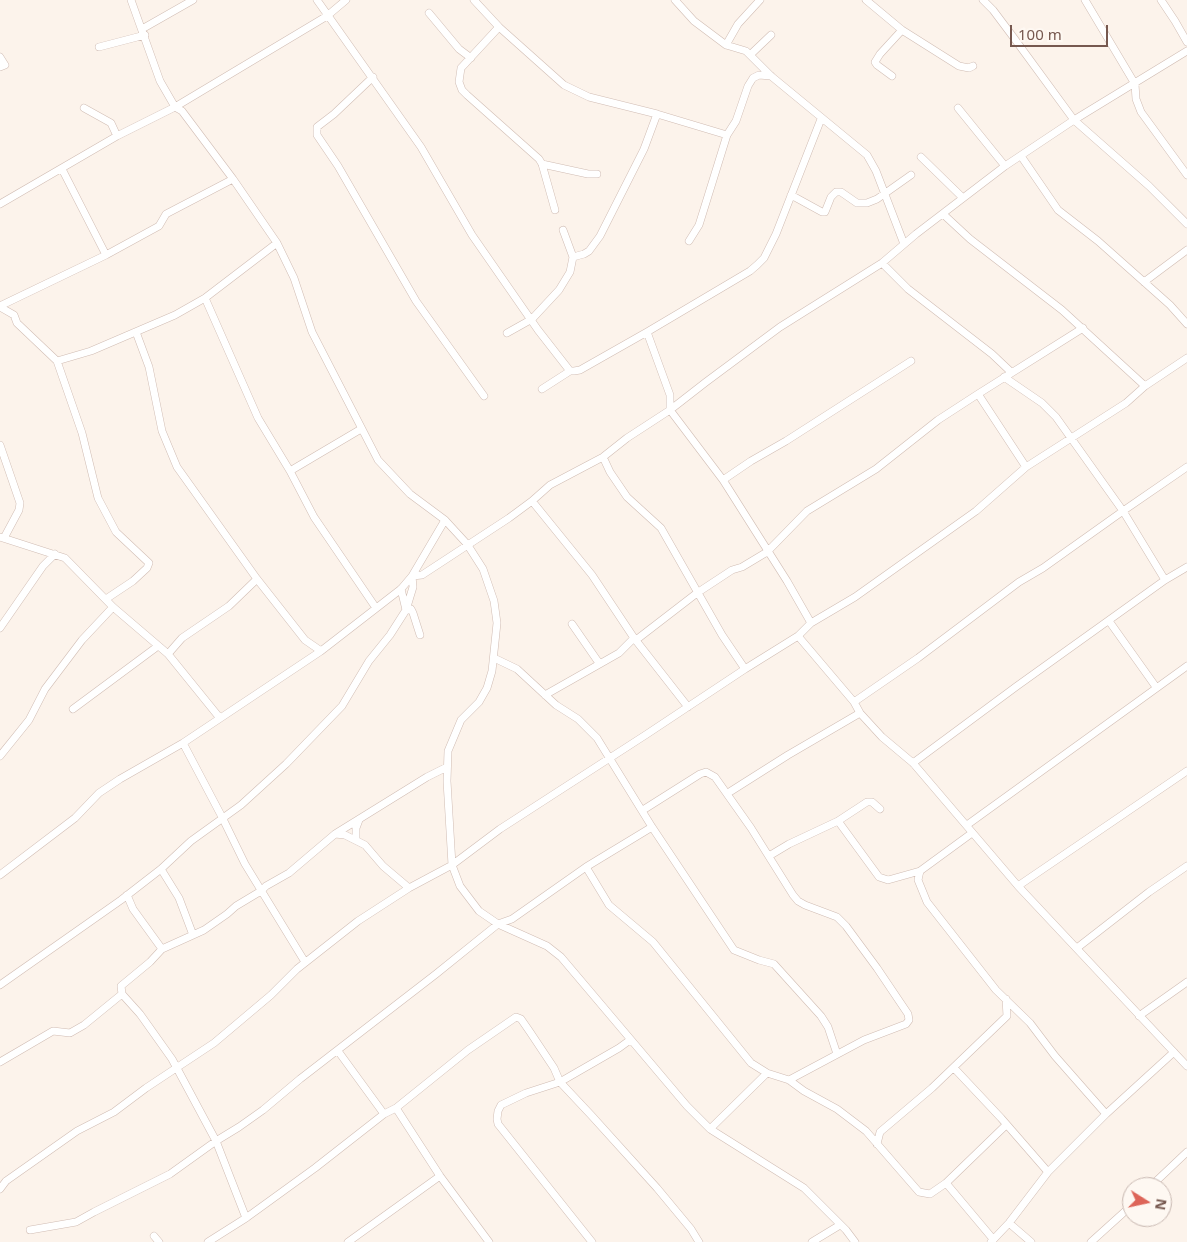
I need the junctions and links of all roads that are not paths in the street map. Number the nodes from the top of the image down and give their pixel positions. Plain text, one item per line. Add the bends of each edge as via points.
1 (130, 0) edge
2 (193, 0) edge
3 (318, 0) edge
4 (346, 0) edge
5 (474, 0) edge
6 (675, 0) edge
7 (760, 0) edge
8 (866, 0) edge
9 (983, 0) edge
10 (1085, 0) edge
11 (1161, 0) edge
12 (429, 13) dead end
13 (327, 16) junction
14 (499, 27) junction
15 (902, 30) junction
16 (144, 32) junction
17 (771, 35) dead end
18 (1187, 42) edge
19 (726, 45) junction
20 (99, 47) dead end
21 (1187, 51) edge
22 (750, 55) junction
23 (0, 57) edge
24 (471, 58) junction
25 (760, 64) junction
26 (973, 66) dead end
27 (0, 67) edge
28 (771, 76) junction
29 (892, 76) dead end
30 (373, 77) junction
31 (753, 78) junction
32 (1135, 84) junction
33 (175, 107) junction
34 (84, 108) dead end
35 (958, 108) dead end
36 (657, 114) junction
37 (821, 119) junction
38 (1074, 120) junction
39 (726, 135) junction
40 (117, 136) junction
41 (921, 156) dead end
42 (1021, 156) junction
43 (542, 164) junction
44 (1005, 166) junction
45 (62, 169) junction
46 (597, 174) dead end
47 (912, 175) dead end
48 (1187, 175) edge
49 (233, 178) junction
50 (885, 193) junction
51 (791, 195) junction
52 (963, 198) junction
53 (0, 204) edge
54 (555, 210) dead end
55 (943, 214) junction
56 (1187, 224) edge
57 (563, 230) dead end
58 (689, 241) dead end
59 (277, 243) junction
60 (904, 244) junction
61 (1187, 250) edge
62 (106, 255) junction
63 (572, 257) junction
64 (882, 264) junction
65 (1144, 282) junction
66 (204, 298) junction
67 (0, 306) edge
68 (532, 319) junction
69 (1187, 324) edge
70 (1083, 328) junction
71 (136, 332) junction
72 (647, 332) junction
73 (507, 333) dead end
74 (1187, 358) edge
75 (57, 361) junction
76 (912, 361) dead end
77 (570, 371) junction
78 (1011, 372) junction
79 (1004, 377) junction
80 (1145, 386) junction
81 (542, 389) dead end
82 (978, 394) junction
83 (484, 396) dead end
84 (670, 410) junction
85 (361, 429) junction
86 (1072, 438) junction
87 (0, 445) edge
88 (1, 453) edge
89 (603, 457) junction
90 (1026, 467) junction
91 (1187, 468) edge
92 (290, 471) junction
93 (722, 480) junction
94 (532, 501) junction
95 (1123, 510) junction
96 (445, 520) junction
97 (2, 537) edge
98 (467, 544) junction
99 (767, 552) junction
100 (55, 554) junction
101 (1187, 567) edge
102 (412, 576) junction
103 (257, 579) junction
104 (1165, 580) junction
105 (401, 589) junction
106 (697, 593) junction
107 (106, 599) junction
108 (112, 607) junction
109 (376, 608) junction
110 (406, 610) junction
111 (1109, 621) junction
112 (572, 624) dead end
113 (811, 624) junction
114 (0, 628) edge
115 (420, 635) dead end
116 (798, 636) junction
117 (635, 639) junction
118 (158, 646) junction
119 (642, 648) junction
120 (321, 651) junction
121 (619, 653) junction
122 (168, 654) junction
123 (494, 658) junction
124 (599, 663) junction
125 (1187, 666) edge
126 (745, 669) junction
127 (1156, 687) junction
128 (545, 695) junction
129 (854, 702) junction
130 (688, 707) junction
131 (73, 709) dead end
132 (860, 713) junction
133 (219, 718) junction
134 (183, 743) junction
135 (0, 756) edge
136 (609, 759) junction
137 (913, 763) junction
138 (447, 767) junction
139 (1187, 771) edge
140 (728, 793) junction
141 (880, 808) dead end
142 (643, 810) junction
143 (222, 817) junction
144 (361, 818) junction
145 (838, 821) junction
146 (967, 825) junction
147 (652, 827) junction
148 (972, 833) junction
149 (335, 834) junction
150 (356, 840) junction
151 (769, 856) junction
152 (452, 865) junction
153 (1187, 866) edge
154 (586, 867) junction
155 (161, 869) junction
156 (920, 871) junction
157 (0, 875) edge
158 (1018, 886) junction
159 (409, 888) junction
160 (261, 891) junction
161 (127, 895) junction
162 (498, 924) junction
163 (193, 935) junction
164 (1077, 948) junction
165 (162, 949) junction
166 (305, 962) junction
167 (1187, 982) edge
168 (0, 985) edge
169 (122, 994) junction
170 (1006, 999) junction
171 (1020, 1013) junction
172 (1007, 1016) junction
173 (1139, 1016) junction
174 (630, 1040) junction
175 (338, 1051) junction
176 (1174, 1052) junction
177 (837, 1054) junction
178 (0, 1062) edge
179 (1187, 1066) edge
180 (177, 1068) junction
181 (954, 1068) junction
182 (767, 1073) junction
183 (789, 1080) junction
184 (560, 1082) junction
185 (396, 1108) junction
186 (384, 1114) junction
187 (1106, 1114) junction
188 (1006, 1125) junction
189 (710, 1129) junction
190 (866, 1132) junction
191 (880, 1132) junction
192 (216, 1140) junction
193 (877, 1144) junction
194 (1187, 1152) edge
195 (1048, 1172) junction
196 (440, 1176) junction
197 (1161, 1177) edge
198 (946, 1183) junction
199 (0, 1189) edge
200 (1122, 1214) edge
201 (246, 1218) junction
202 (1009, 1223) junction
203 (840, 1226) junction
204 (30, 1230) dead end
205 (154, 1236) dead end
206 (696, 1241) edge
207 (992, 1241) edge
208 (159, 1242) edge
209 (208, 1242) edge
210 (348, 1242) edge
211 (488, 1242) edge
212 (592, 1242) edge
213 (812, 1242) edge
214 (855, 1242) edge
215 (1032, 1242) edge
216 (1091, 1242) edge

1 - 16 street
2 - 16 street
3 - 13 street
4 - 13 street
5 - 14 street
6 - 19 street via 694,21
7 - 19 street via 738,24
8 - 15 street
9 - 38 street via 994,10
10 - 32 street
11 - 18 street
12 - 24 street via 459,49
13 - 30 street
13 - 33 street
14 - 24 street
14 - 36 street via 564,85 589,96
15 - 26 street via 959,66
15 - 29 street via 875,62
16 - 20 street
16 - 33 street via 160,81
17 - 22 street
19 - 22 street
21 - 32 street
22 - 25 street
23 - 27 street via 5,64
24 - 43 street via 461,68 459,82 462,90
25 - 28 street
25 - 31 street
28 - 31 street
28 - 37 street
30 - 68 street via 421,147 472,235
30 - 83 street via 317,126 317,135 416,301
31 - 39 street via 736,121
32 - 38 street
32 - 48 street via 1141,112
33 - 40 street
33 - 49 street via 182,111
34 - 40 street via 111,123
35 - 44 street
36 - 39 street
36 - 63 street via 644,149 600,236 589,251
37 - 50 street via 867,156
37 - 51 street
38 - 42 street
38 - 56 street via 1150,186
39 - 58 street via 699,225
40 - 45 street
41 - 52 street
42 - 44 street
42 - 65 street via 1058,210
43 - 46 street
43 - 54 street
44 - 52 street
45 - 53 street
45 - 62 street
47 - 50 street
49 - 59 street
49 - 62 street via 166,214 158,226
50 - 51 street via 867,203 857,204 836,192 822,212
50 - 60 street
51 - 72 street via 769,248 757,265
52 - 55 street
55 - 60 street
55 - 70 street
57 - 63 street
59 - 66 street
59 - 85 street via 294,278 312,332
60 - 64 street
61 - 65 street
62 - 67 street
63 - 68 street via 570,272 560,290
64 - 78 street
64 - 84 street via 780,328
65 - 69 street
66 - 71 street
66 - 92 street via 258,418
67 - 75 street via 14,316 17,323
68 - 73 street
68 - 77 street
70 - 78 street
70 - 80 street
71 - 75 street
71 - 103 street via 149,367 162,431 177,467
72 - 77 street via 580,370
72 - 84 street via 670,395
74 - 80 street
75 - 107 street via 82,433 98,498 116,532 149,563 134,581
76 - 93 street
77 - 81 street
78 - 79 street
79 - 82 street
79 - 86 street via 1042,403
80 - 86 street via 1126,403
82 - 90 street
82 - 99 street via 938,420 876,469 807,511
84 - 89 street
84 - 93 street
85 - 92 street
85 - 96 street via 378,460 410,494
86 - 90 street
86 - 95 street
87 - 88 street
88 - 97 street via 20,503
89 - 94 street via 550,485
89 - 106 street via 628,497 661,528
90 - 113 street via 976,511 855,597
91 - 95 street
92 - 109 street via 314,517
93 - 99 street
94 - 98 street
94 - 117 street via 592,575
95 - 104 street
95 - 129 street
96 - 98 street
96 - 102 street
97 - 100 street
98 - 102 street via 422,575
98 - 123 street via 483,570 494,601 497,623
99 - 106 street
99 - 113 street
100 - 107 street via 66,558
100 - 114 street
101 - 104 street
102 - 105 street
102 - 110 street via 413,587
103 - 120 street via 305,640
103 - 122 street via 229,606 182,638
104 - 111 street
105 - 109 street
105 - 110 street
106 - 117 street
106 - 126 street
107 - 108 street
108 - 118 street
108 - 135 street via 45,689 29,720
109 - 120 street
110 - 115 street via 414,613
110 - 143 street via 342,706 279,771
111 - 127 street
111 - 137 street
112 - 124 street
113 - 116 street
116 - 126 street
116 - 129 street
117 - 119 street
117 - 121 street
118 - 122 street
118 - 131 street
119 - 121 street
119 - 130 street
120 - 133 street
121 - 124 street
122 - 133 street
123 - 128 street via 517,670
123 - 138 street via 487,688 458,726 448,751
124 - 128 street
125 - 127 street
126 - 130 street
127 - 146 street
128 - 136 street via 578,719 597,738
129 - 132 street
130 - 136 street
132 - 137 street
132 - 140 street
133 - 134 street
134 - 143 street
134 - 157 street via 99,793 75,818
136 - 142 street
136 - 152 street via 500,829
137 - 146 street
138 - 144 street
138 - 152 street
139 - 158 street
140 - 142 street via 715,777 706,772
140 - 151 street
141 - 145 street via 868,802
142 - 147 street
143 - 155 street
143 - 160 street
144 - 149 street
144 - 150 street via 356,828
145 - 151 street
145 - 156 street via 879,877 888,880
146 - 148 street
147 - 154 street
147 - 177 street via 734,950 774,964 821,1016
148 - 156 street
148 - 158 street
149 - 150 street
149 - 160 street via 289,873
150 - 159 street
151 - 177 street via 798,901 829,913 846,926 908,1014 906,1024
152 - 159 street
152 - 162 street via 468,898 479,911
153 - 164 street
154 - 162 street via 512,919
154 - 182 street via 609,905 653,942 751,1064
155 - 161 street
155 - 163 street via 179,898
156 - 170 street via 918,880 927,902
158 - 164 street
159 - 166 street via 358,921
160 - 163 street
160 - 166 street
161 - 165 street via 133,909
161 - 168 street
162 - 174 street via 547,946 561,956
162 - 175 street
163 - 165 street
164 - 173 street
165 - 169 street via 121,986
166 - 180 street via 214,1043
167 - 173 street
169 - 178 street via 70,1033 53,1031
169 - 180 street via 140,1014
170 - 171 street
170 - 172 street
171 - 172 street
171 - 187 street
172 - 181 street
173 - 176 street
174 - 184 street
174 - 189 street
175 - 186 street
175 - 192 street via 263,1110
176 - 179 street
176 - 187 street
177 - 183 street
180 - 192 street
180 - 199 street via 114,1112 76,1130 6,1181
181 - 188 street
181 - 191 street
182 - 183 street
182 - 189 street
183 - 190 street
184 - 185 street via 530,1032 516,1017 468,1050
184 - 206 street via 651,1181 691,1229
184 - 212 street via 526,1092 501,1105 496,1119
185 - 186 street
185 - 196 street
186 - 201 street
187 - 195 street
188 - 195 street
188 - 198 street
189 - 203 street via 804,1188
190 - 191 street
190 - 193 street
191 - 193 street
192 - 201 street
192 - 204 street via 170,1174 76,1222
193 - 198 street via 919,1192 930,1194
194 - 197 street
195 - 202 street
196 - 210 street
196 - 211 street
198 - 207 street
200 - 216 street
201 - 209 street
202 - 207 street
202 - 215 street
203 - 213 street
203 - 214 street
205 - 208 street

